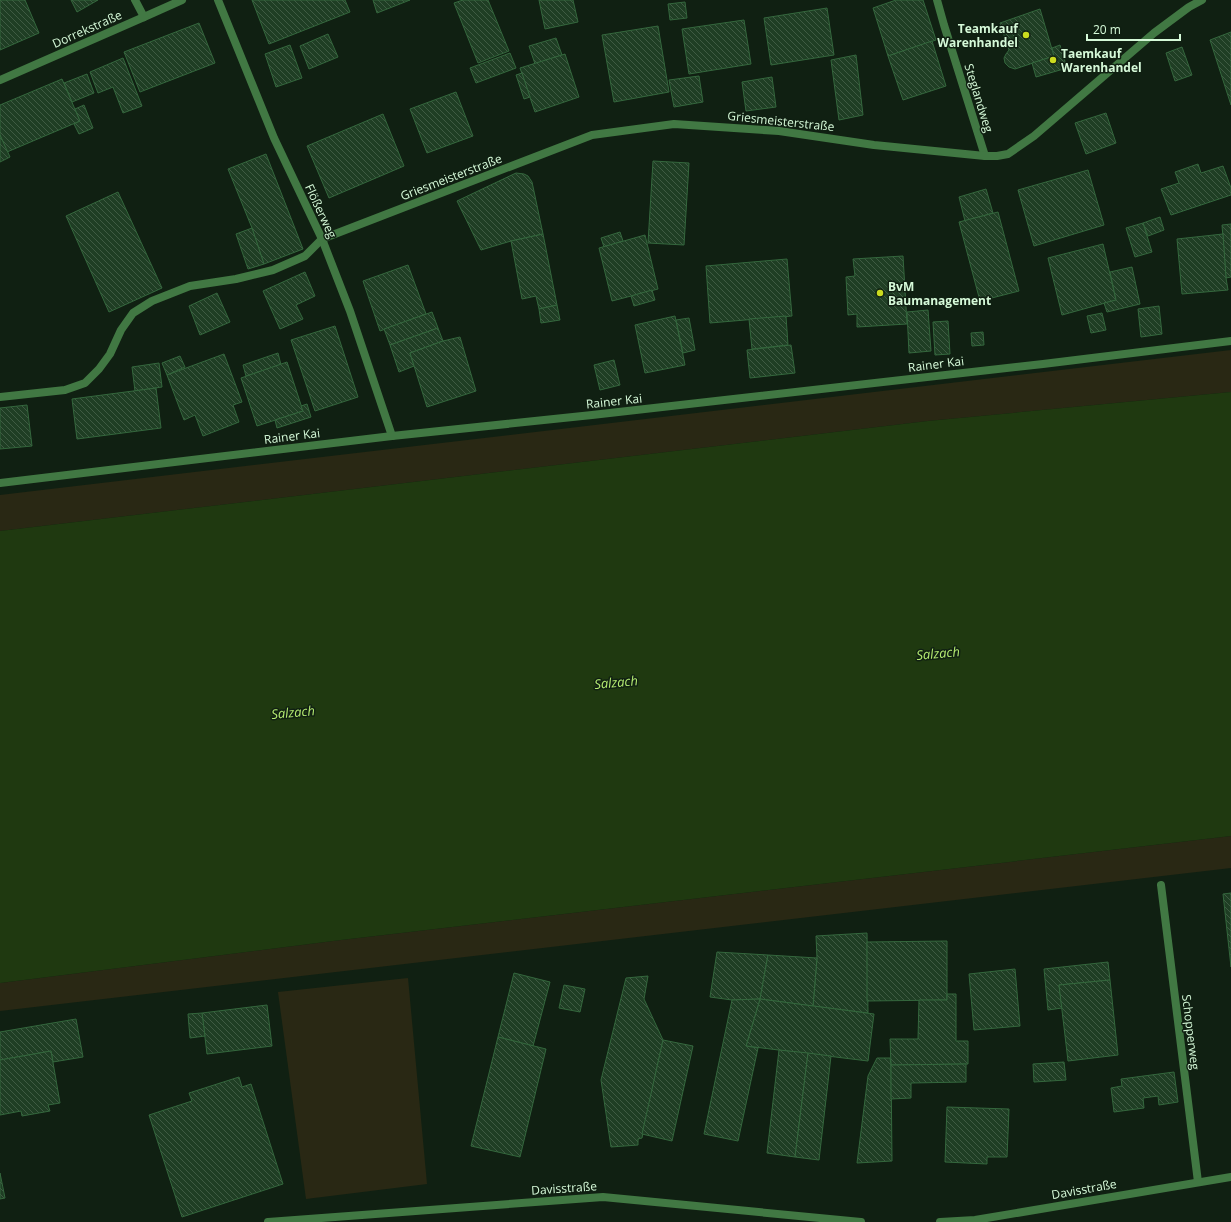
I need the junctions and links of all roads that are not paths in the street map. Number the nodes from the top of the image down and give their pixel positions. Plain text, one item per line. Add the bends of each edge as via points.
1 (135, 0) edge
2 (182, 0) edge
3 (218, 0) edge
4 (938, 0) edge
5 (1202, 0) edge
6 (144, 17) junction
7 (0, 80) edge
8 (985, 156) junction
9 (322, 240) junction
10 (1231, 341) edge
11 (0, 397) edge
12 (392, 436) junction
13 (0, 483) edge
14 (1161, 885) dead end
15 (1231, 1177) edge
16 (1198, 1182) junction
17 (268, 1222) edge
18 (861, 1222) edge
19 (940, 1222) edge

1 - 6 street
2 - 6 street, Dorrekstraße
3 - 9 street, Flößerweg via 274,138
4 - 8 street, Steglandweg
5 - 8 street, Griesmeisterstraße via 1154,33 1034,136 1008,154
6 - 7 street, Dorrekstraße
8 - 9 street, Griesmeisterstraße via 874,145 779,131 674,124 592,135
9 - 11 street via 305,256 274,270 236,280 190,286 152,302 133,314 121,330 110,354 85,383 65,390
9 - 12 street, Flößerweg via 350,311
10 - 12 street, Rainer Kai
12 - 13 street, Rainer Kai
14 - 16 street, Schopperweg
15 - 16 street, Davisstraße
16 - 19 street, Davisstraße via 975,1220
17 - 18 street, Davisstraße via 603,1197

